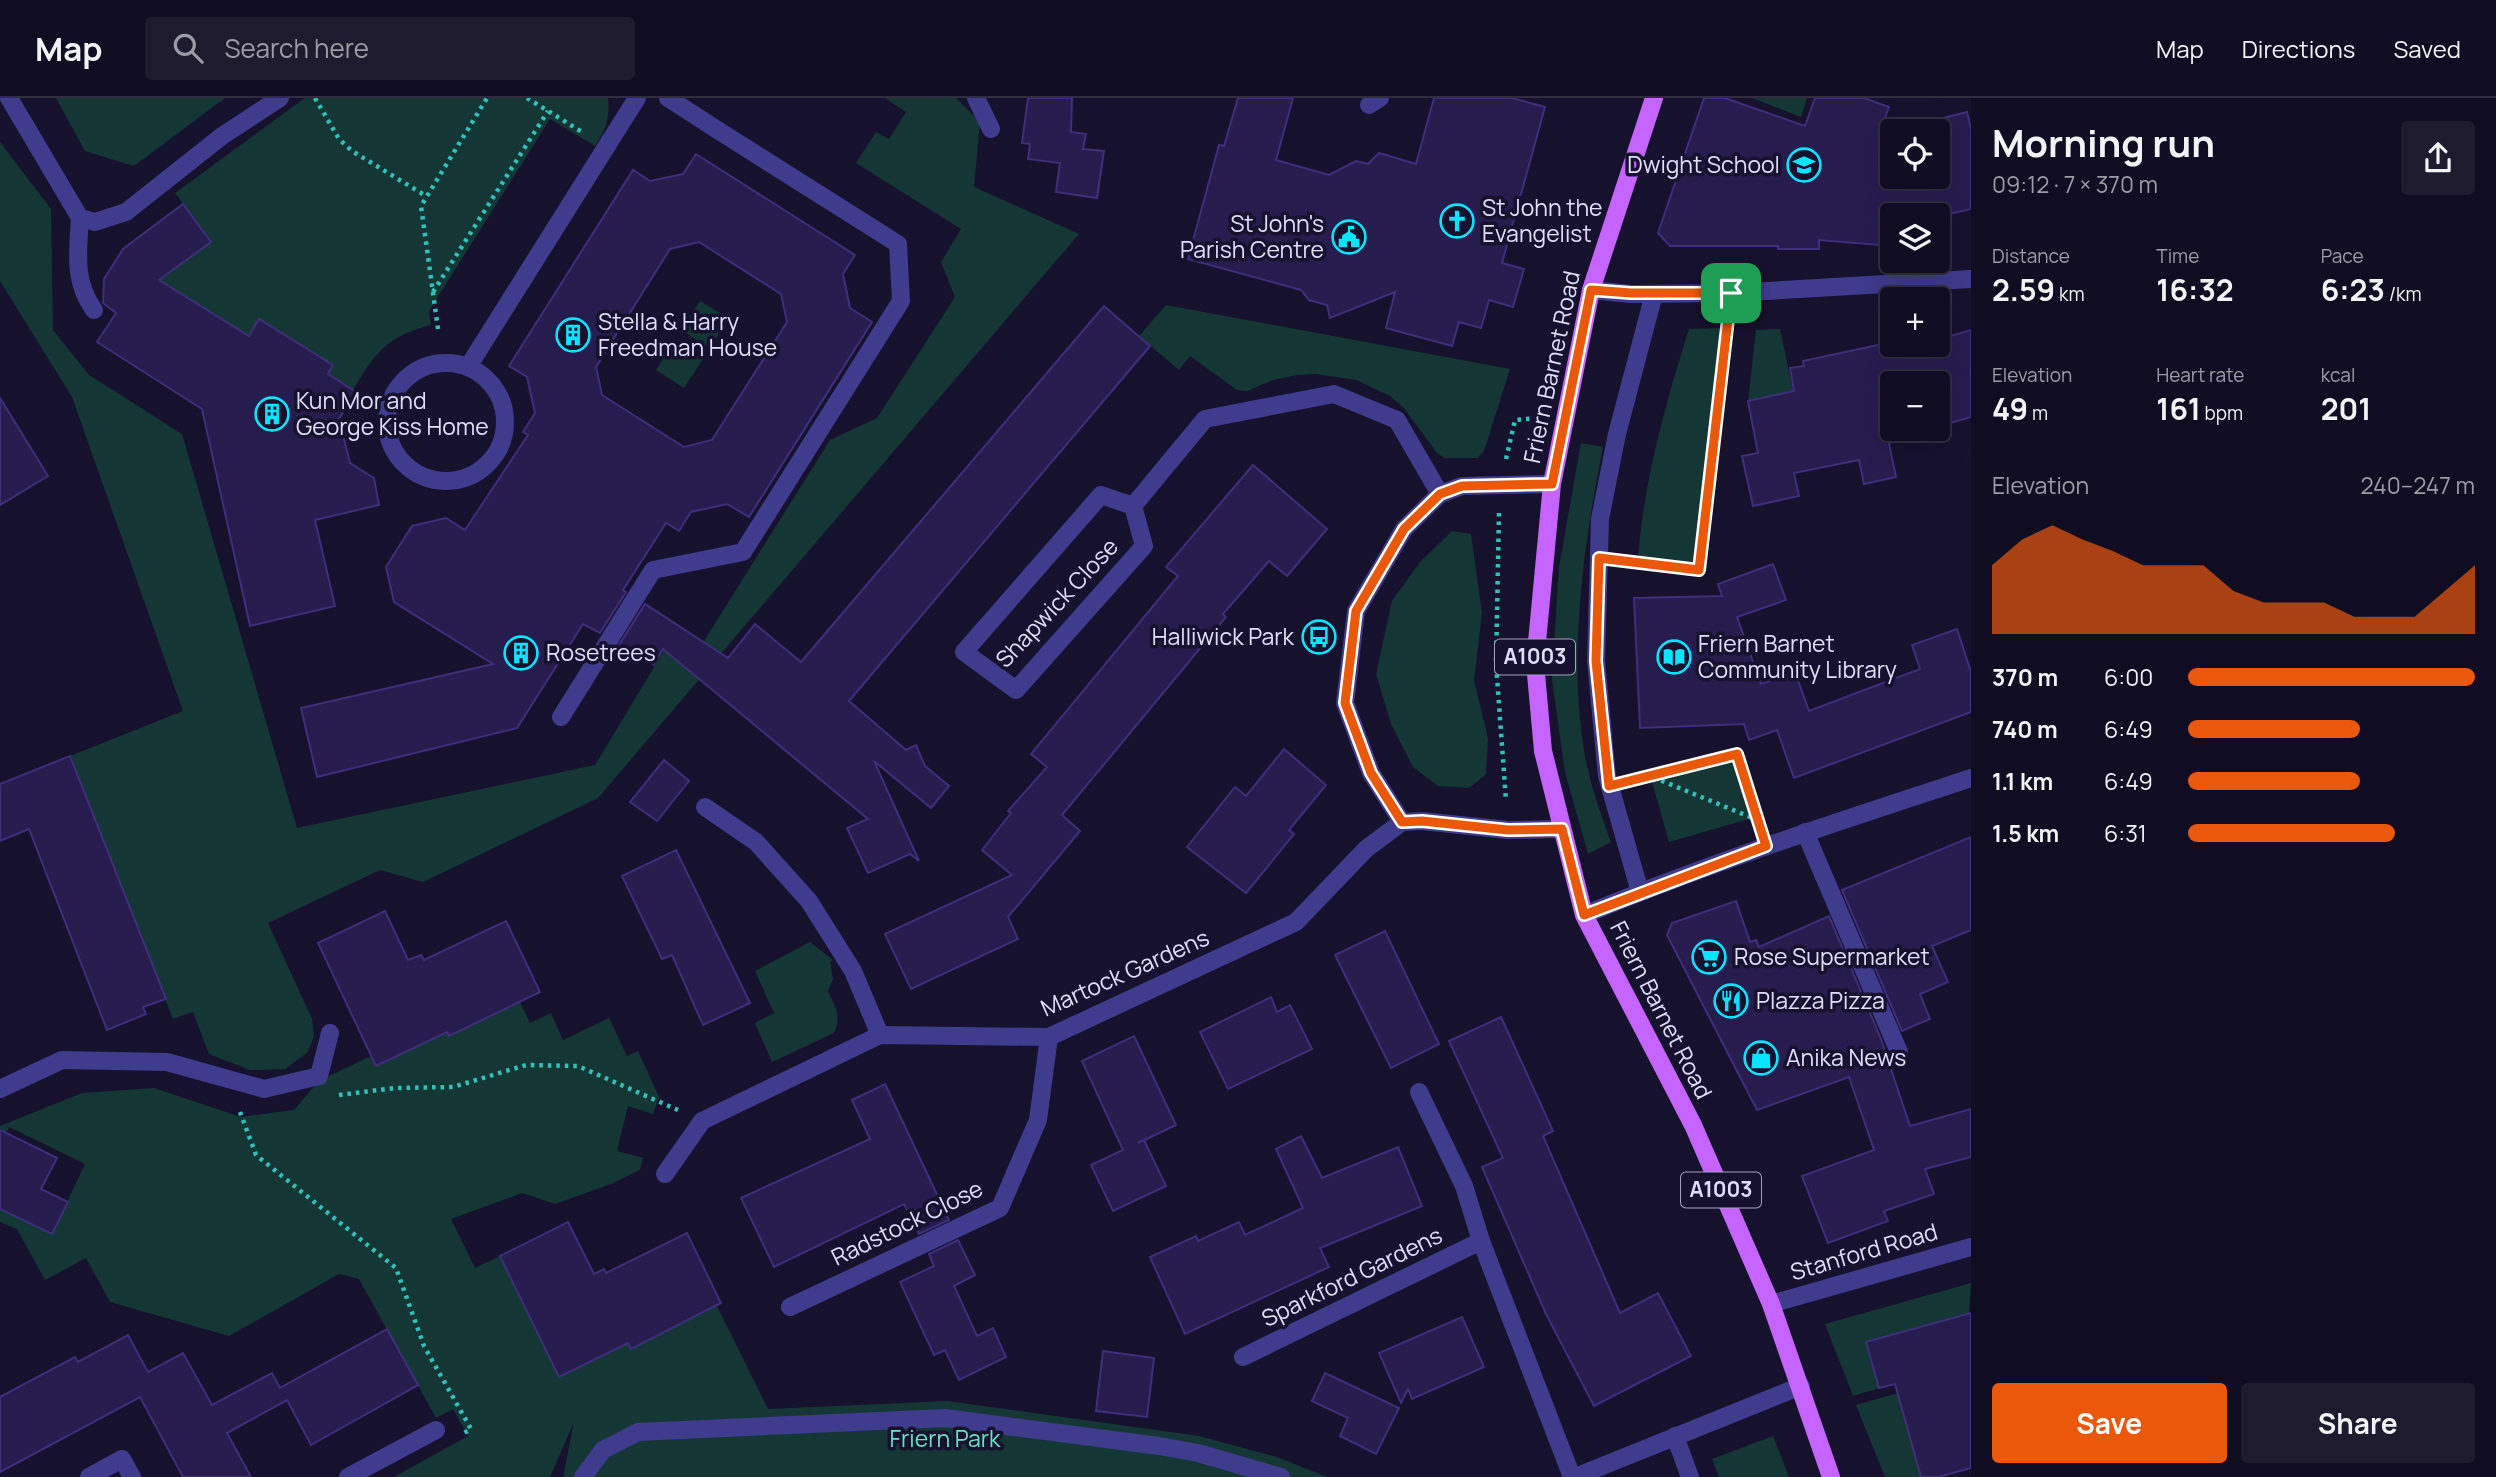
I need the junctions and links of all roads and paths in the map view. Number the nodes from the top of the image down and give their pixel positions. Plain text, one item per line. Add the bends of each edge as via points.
1 (9, 98) edge
2 (280, 98) edge
3 (316, 98) edge
4 (487, 98) edge
5 (527, 98) edge
6 (637, 98) edge
7 (668, 98) edge
8 (976, 98) edge
9 (1654, 98) edge
10 (548, 111) junction
11 (991, 129) dead end
12 (607, 147) junction
13 (426, 196) junction
14 (80, 218) junction
15 (1971, 279) edge
16 (1591, 290) junction
17 (433, 293) junction
18 (1731, 293) junction
19 (1654, 294) junction
20 (94, 310) dead end
21 (438, 328) dead end
22 (468, 367) junction
23 (1538, 418) dead end
24 (1501, 484) junction
25 (1552, 484) junction
26 (1440, 494) junction
27 (1133, 506) junction
28 (1599, 558) junction
29 (561, 717) dead end
30 (1650, 776) junction
31 (1971, 778) edge
32 (1609, 786) junction
33 (705, 807) dead end
34 (1754, 818) junction
35 (1402, 822) junction
36 (1562, 829) junction
37 (1508, 830) junction
38 (1805, 832) junction
39 (1766, 846) junction
40 (1640, 892) junction
41 (1584, 915) junction
42 (330, 1033) dead end
43 (880, 1035) junction
44 (1049, 1037) junction
45 (1899, 1052) dead end
46 (227, 1078) junction
47 (0, 1089) edge
48 (1419, 1092) dead end
49 (331, 1097) dead end
50 (702, 1121) junction
51 (665, 1174) dead end
52 (1481, 1241) junction
53 (1971, 1247) edge
54 (1771, 1304) junction
55 (790, 1307) dead end
56 (1243, 1357) dead end
57 (1801, 1386) junction
58 (436, 1430) joint
59 (1675, 1436) junction
60 (89, 1477) edge
61 (132, 1477) edge
62 (348, 1477) edge
63 (583, 1477) edge
64 (1281, 1477) edge
65 (1574, 1477) edge
66 (1690, 1477) edge
67 (1831, 1477) edge

1 - 14 street
2 - 14 street via 222,136 126,212 95,222
3 - 13 path via 339,139 352,151
4 - 13 path
5 - 10 path
6 - 12 street
7 - 29 street via 898,244 901,301 743,552 653,570
8 - 11 street
9 - 16 main road, Friern Barnet Road / A1003
10 - 12 path
10 - 17 path
12 - 22 street
13 - 17 path via 421,206
14 - 20 street via 79,279
15 - 18 street
16 - 19 street
16 - 25 main road, Friern Barnet Road / A1003
17 - 21 path
18 - 19 street
18 - 28 path via 1699,570
19 - 28 street, Friern Barnet Road via 1617,434 1600,519
22 - 22 street via 445,362 423,367 404,380 391,399 387,422 391,445 404,464 424,477 446,481 468,476 488,463 501,444 505,421 500,399 488,379
23 - 24 path via 1515,420
24 - 25 street
24 - 26 street via 1462,486
24 - 37 path via 1496,663
25 - 36 main road, Friern Barnet Road / A1003 via 1535,663 1543,751
26 - 27 street via 1397,420 1334,394 1205,419
26 - 35 street via 1404,529 1356,611 1345,703 1371,773
27 - 27 street, Shapwick Close via 1101,495 964,652 1016,691 1144,546
28 - 32 street, Friern Barnet Road via 1596,661
30 - 32 path
30 - 34 path
30 - 34 path via 1737,754
31 - 38 street
32 - 40 street, Friern Barnet Road
33 - 43 street via 756,842 809,901 853,971
34 - 39 path
35 - 37 street
35 - 44 street, Martock Gardens via 1366,849 1296,922
36 - 37 street
36 - 41 main road, Friern Barnet Road / A1003
38 - 39 street
38 - 45 street
39 - 40 street
40 - 41 street
41 - 54 main road, Friern Barnet Road / A1003 via 1693,1125
42 - 46 street via 319,1076 264,1089
43 - 44 street, Martock Gardens
43 - 50 street, Martock Gardens
44 - 55 street, Radstock Close via 1038,1120 1000,1208
46 - 47 street via 167,1062 62,1060
46 - 58 path via 256,1155 396,1268 424,1346 471,1429 457,1437
48 - 52 street via 1464,1186
49 - 50 path via 395,1088 453,1087 526,1065 578,1066
50 - 51 street, Martock Gardens
52 - 56 street, Sparkford Gardens
52 - 65 street
53 - 54 street, Stanford Road
54 - 57 main road, Friern Barnet Road / A1003
57 - 59 street
57 - 67 main road, Friern Barnet Road / A1003
58 - 62 street
59 - 65 street
59 - 66 street
60 - 61 street via 122,1459
63 - 64 street via 603,1451 638,1432 945,1418 1159,1446

